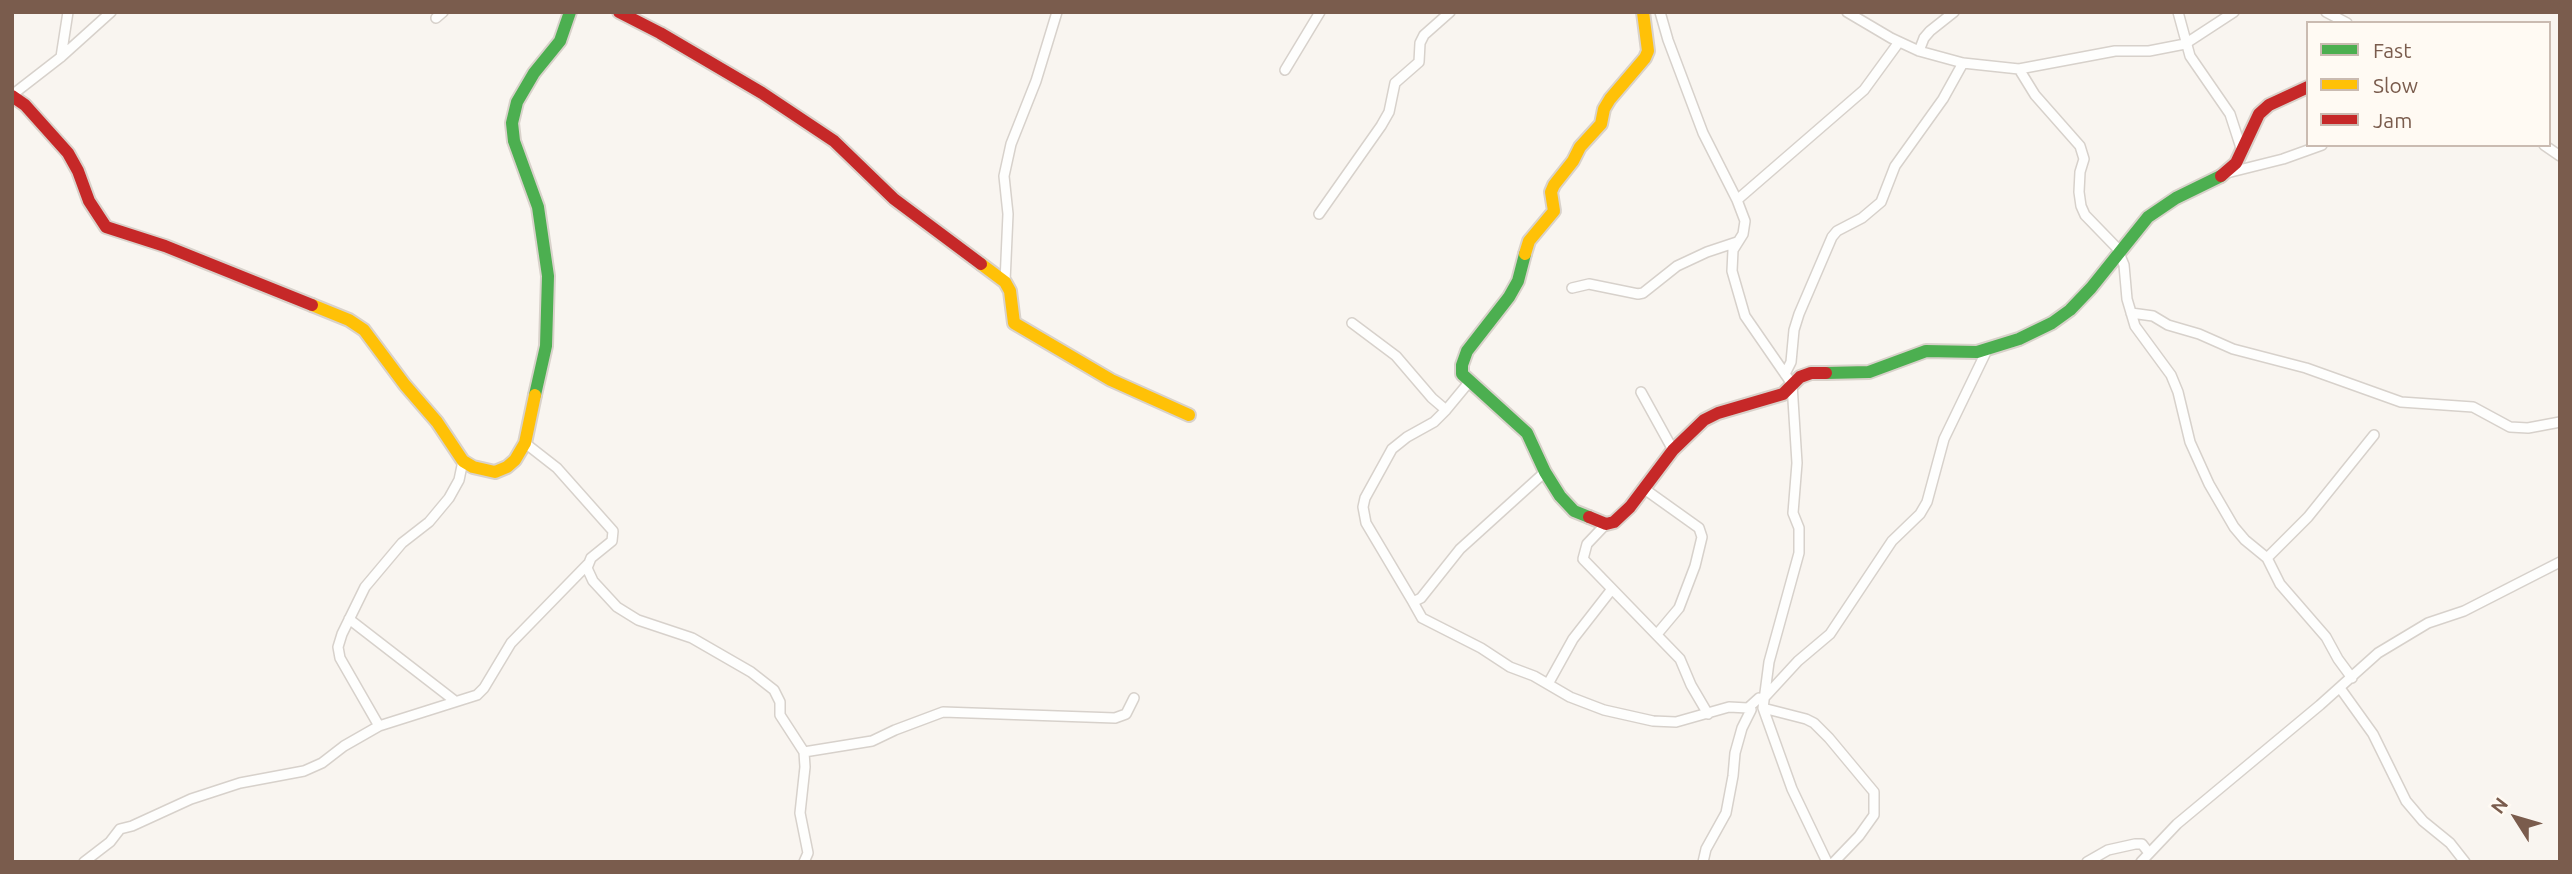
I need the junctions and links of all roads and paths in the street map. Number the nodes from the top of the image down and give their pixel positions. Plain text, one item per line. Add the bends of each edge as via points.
1 (68, 12) edge
2 (111, 12) edge
3 (570, 12) edge
4 (619, 12) edge
5 (1057, 12) edge
6 (1320, 12) edge
7 (1450, 12) edge
8 (1643, 12) edge
9 (1660, 12) edge
10 (1847, 12) edge
11 (1954, 12) edge
12 (2178, 12) edge
13 (2234, 12) edge
14 (2326, 12) edge
15 (2343, 21) edge
16 (1899, 42) junction
17 (2185, 44) junction
18 (1919, 51) junction
19 (61, 57) junction
20 (1963, 63) junction
21 (2019, 69) junction
22 (1285, 70) dead end
23 (2306, 88) edge
24 (12, 96) edge
25 (2316, 147) edge
26 (2242, 152) junction
27 (2227, 173) junction
28 (1737, 200) junction
29 (1319, 214) dead end
30 (1737, 242) junction
31 (2119, 254) junction
32 (1005, 282) junction
33 (1572, 288) dead end
34 (2131, 313) junction
35 (1352, 323) dead end
36 (1987, 350) junction
37 (1789, 379) junction
38 (1470, 381) junction
39 (1641, 392) dead end
40 (1446, 410) junction
41 (1189, 415) dead end
42 (2560, 422) edge
43 (2374, 435) dead end
44 (525, 443) junction
45 (1673, 450) junction
46 (463, 461) junction
47 (484, 470) junction
48 (1545, 472) junction
49 (460, 481) junction
50 (1643, 488) junction
51 (1606, 524) junction
52 (2267, 558) junction
53 (2560, 562) edge
54 (588, 564) junction
55 (1612, 589) junction
56 (1413, 602) junction
57 (349, 619) junction
58 (1658, 633) junction
59 (2352, 678) junction
60 (1548, 684) junction
61 (2340, 688) junction
62 (1135, 698) dead end
63 (455, 701) junction
64 (1763, 704) junction
65 (1749, 709) junction
66 (1708, 714) junction
67 (379, 726) junction
68 (1771, 735) junction
69 (803, 752) junction
70 (2149, 853) junction
71 (84, 862) edge
72 (804, 862) edge
73 (1703, 862) edge
74 (1826, 862) edge
75 (1834, 862) edge
76 (2087, 862) edge
77 (2141, 862) edge
78 (2465, 862) edge

1 - 19 street
2 - 19 street
3 - 44 street via 560,41 517,102 512,123 538,207 548,276 546,346
4 - 32 street via 834,141 894,199
5 - 32 street via 1004,176 1008,214
6 - 22 street
7 - 29 street via 1424,35 1419,62 1395,83 1381,127
8 - 38 street via 1645,58 1610,99 1601,124 1554,185 1553,211 1529,241 1518,281 1467,351 1461,365 1462,374
9 - 28 street via 1703,133
10 - 16 street
11 - 18 street via 1930,31
12 - 17 street
13 - 17 street
14 - 15 street
16 - 18 street
16 - 28 street via 1864,90
17 - 21 street via 2115,51
17 - 26 street via 2230,114
18 - 20 street
19 - 24 street
20 - 21 street
20 - 37 street via 1895,166 1881,202 1832,237 1794,330
21 - 31 street via 2035,95 2081,146 2081,206
23 - 26 street via 2259,114
24 - 46 street via 68,153 106,227 349,320 364,330
25 - 27 street
26 - 27 street
27 - 31 street via 2160,208 2138,227
28 - 30 street via 1745,228
30 - 33 street via 1676,266 1643,293 1589,284
30 - 37 street via 1732,271 1745,316
31 - 34 street
31 - 36 street via 2070,310 2019,339
32 - 41 street via 1014,323 1111,380
34 - 42 street via 2153,316 2233,349 2306,368 2401,402 2473,407 2510,427
34 - 52 street via 2142,338 2171,375 2190,442 2209,484 2234,527
35 - 40 street via 1396,356
36 - 37 street via 1926,351 1869,372 1811,373
36 - 64 street via 1944,439 1920,514 1892,541 1830,634 1798,662
37 - 45 street via 1783,394 1717,413
37 - 64 street via 1797,463 1793,513 1799,528 1799,553 1769,662
38 - 40 street
38 - 48 street via 1527,433
39 - 45 street
40 - 56 street via 1392,449 1363,507 1366,523
43 - 52 street via 2308,517
44 - 47 street via 507,467
44 - 54 street via 557,468 613,531 612,541
45 - 50 street
46 - 47 street
46 - 49 street
47 - 49 street
48 - 51 street via 1574,511
48 - 56 street via 1461,549
49 - 57 street via 434,517 402,542 365,587
50 - 51 street via 1630,507
50 - 58 street via 1699,528 1702,537 1679,608
51 - 55 street via 1587,544 1583,559
52 - 59 street via 2280,584 2326,637
53 - 59 street via 2464,611 2428,623 2378,653
54 - 63 street via 510,643 484,688 477,695
54 - 69 street via 593,581 617,607 638,620 692,638 774,690 780,715
55 - 58 street
55 - 60 street via 1573,639
56 - 60 street via 1422,618
57 - 63 street
57 - 67 street via 338,647 340,658
58 - 66 street via 1680,659
59 - 61 street
60 - 66 street via 1604,710 1653,721 1676,722
61 - 70 street via 2176,824
61 - 78 street via 2373,734 2406,801
62 - 69 street via 1126,714 1115,718 943,712 872,741
63 - 67 street
64 - 65 street via 1759,698
64 - 68 street
64 - 75 street via 1814,723 1874,792 1874,815
65 - 66 street via 1729,707
65 - 68 street
65 - 73 street via 1735,753 1726,813
67 - 71 street via 304,771 240,783 120,829
68 - 74 street
69 - 72 street via 800,813 808,853
70 - 76 street via 2142,844 2135,844 2108,850
70 - 77 street

